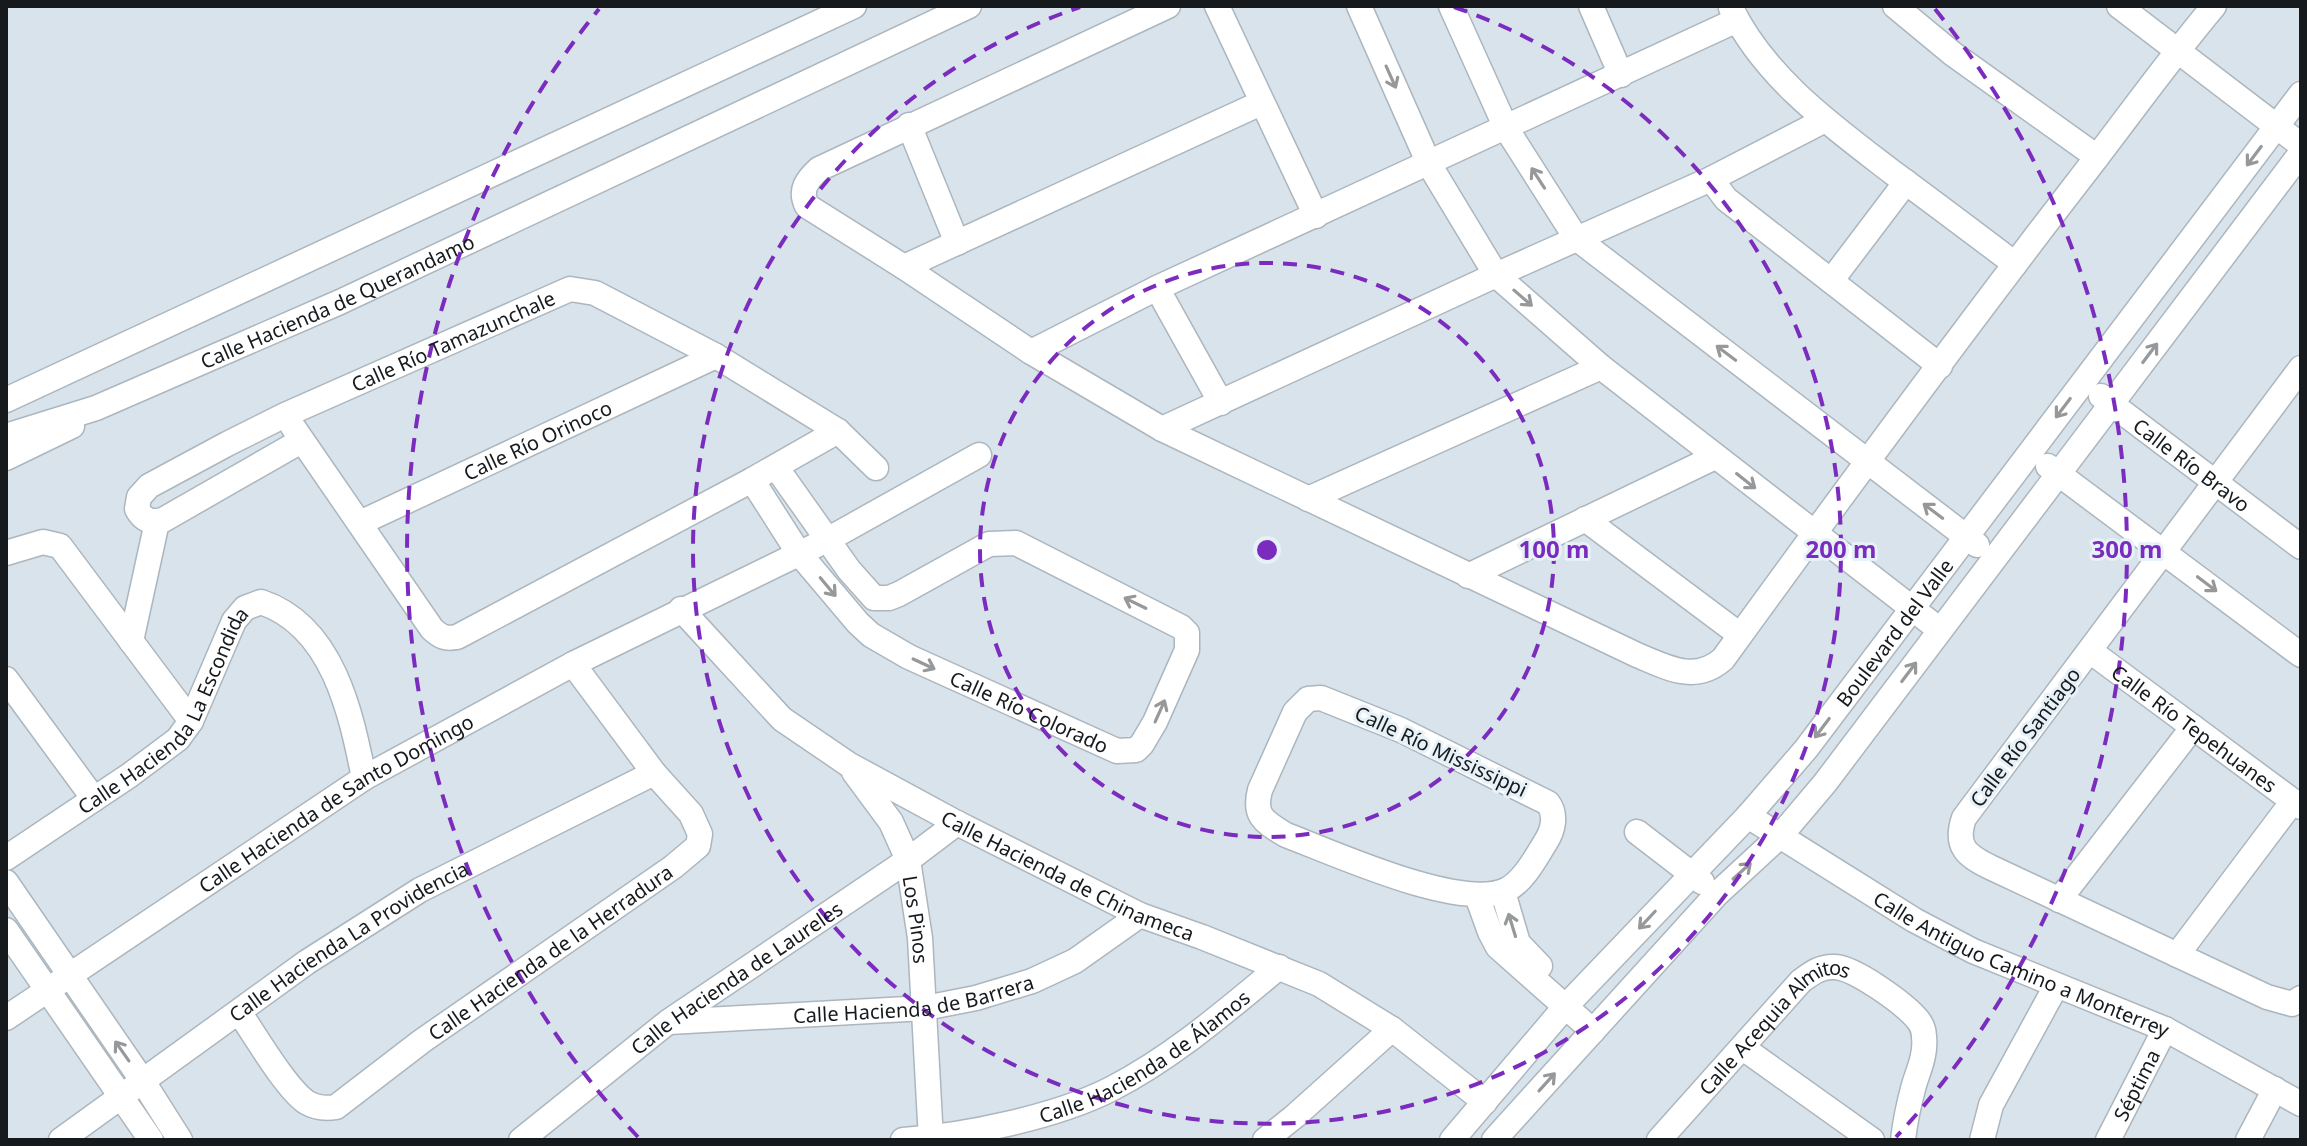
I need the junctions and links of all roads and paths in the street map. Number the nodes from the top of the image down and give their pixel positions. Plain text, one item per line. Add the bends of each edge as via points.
1 (854, 6) edge
2 (969, 6) edge
3 (1168, 6) edge
4 (1217, 6) edge
5 (1359, 6) edge
6 (1451, 6) edge
7 (1591, 6) edge
8 (1895, 6) edge
9 (2119, 6) edge
10 (2214, 6) edge
11 (1734, 13) edge
12 (2177, 50) junction
13 (1621, 75) junction
14 (2301, 94) edge
15 (1261, 103) junction
16 (1825, 120) junction
17 (909, 125) junction
18 (2277, 126) junction
19 (1506, 128) junction
20 (2301, 145) edge
21 (2301, 153) edge
22 (2097, 157) junction
23 (1429, 164) junction
24 (1711, 179) junction
25 (1906, 182) junction
26 (1316, 216) junction
27 (1576, 238) junction
28 (957, 243) junction
29 (2015, 264) junction
30 (904, 267) junction
31 (1496, 275) junction
32 (1831, 281) junction
33 (1157, 288) junction
34 (1031, 352) junction
35 (716, 356) junction
36 (1940, 366) junction
37 (1601, 367) junction
38 (2300, 372) edge
39 (2083, 382) junction
40 (6, 400) edge
41 (1221, 403) junction
42 (2112, 404) junction
43 (96, 408) junction
44 (285, 415) junction
45 (1162, 429) junction
46 (838, 431) junction
47 (6, 436) edge
48 (301, 441) junction
49 (2030, 453) junction
50 (979, 455) dead end
51 (1715, 457) junction
52 (6, 458) edge
53 (1867, 461) junction
54 (776, 467) junction
55 (876, 468) dead end
56 (2058, 474) junction
57 (752, 480) junction
58 (2216, 482) junction
59 (1308, 499) junction
60 (1585, 519) junction
61 (157, 522) junction
62 (360, 523) junction
63 (1813, 533) junction
64 (1967, 536) junction
65 (827, 540) junction
66 (2301, 547) edge
67 (798, 552) junction
68 (2163, 552) junction
69 (6, 553) edge
70 (1994, 559) junction
71 (1468, 576) junction
72 (1912, 607) junction
73 (681, 609) junction
74 (1940, 630) junction
75 (1740, 635) junction
76 (131, 641) junction
77 (2090, 651) junction
78 (2301, 655) edge
79 (573, 664) junction
80 (6, 679) edge
81 (191, 721) junction
82 (2193, 727) junction
83 (848, 764) junction
84 (654, 773) junction
85 (364, 778) junction
86 (94, 799) junction
87 (2297, 804) edge
88 (1748, 816) junction
89 (957, 823) junction
90 (1637, 832) dead end
91 (1781, 835) junction
92 (6, 858) edge
93 (908, 860) junction
94 (1691, 873) junction
95 (6, 882) edge
96 (1503, 892) junction
97 (1717, 894) junction
98 (1477, 896) junction
99 (2059, 900) junction
100 (1140, 915) junction
101 (6, 930) edge
102 (2177, 955) junction
103 (1279, 967) junction
104 (69, 975) junction
105 (2056, 986) junction
106 (46, 990) junction
107 (2301, 998) edge
108 (1570, 1001) junction
109 (925, 1008) junction
110 (239, 1012) junction
111 (6, 1018) edge
112 (668, 1022) junction
113 (1597, 1026) junction
114 (1392, 1029) junction
115 (2165, 1029) junction
116 (1743, 1048) junction
117 (142, 1080) junction
118 (2275, 1089) junction
119 (121, 1095) junction
120 (1485, 1102) junction
121 (2301, 1104) edge
122 (1984, 1130) edge
123 (931, 1139) edge
124 (61, 1140) edge
125 (151, 1140) edge
126 (180, 1140) edge
127 (521, 1140) edge
128 (903, 1140) edge
129 (1265, 1140) edge
130 (1452, 1140) edge
131 (1494, 1140) edge
132 (1661, 1140) edge
133 (1872, 1140) edge
134 (1903, 1140) edge
135 (2108, 1140) edge
136 (2248, 1140) edge

1 - 40 street
2 - 43 street, Calle Hacienda de Querandamo via 577,193
3 - 17 street
4 - 15 street
5 -> 23 street
6 - 19 street
7 - 13 street
8 - 22 street
9 - 12 street
10 - 12 street
11 - 13 street
11 - 16 street via 1776,74
12 - 18 street
12 - 22 street
13 - 19 street
14 - 18 street, Boulevard del Valle
15 - 26 street
15 - 28 street
16 - 24 street
16 - 25 street
17 - 28 street
17 - 30 street via 819,169 803,190 807,206
18 - 20 street
18 -> 39 street, Boulevard del Valle
19 - 23 street
27 -> 19 street
42 -> 21 street, Boulevard del Valle
22 - 29 street
23 - 26 street
23 - 31 street
24 - 27 street
24 - 32 street via 1726,199
25 - 29 street
25 - 32 street
26 - 33 street
27 - 31 street
53 -> 27 street
28 - 30 street
29 - 36 street
30 - 34 street
31 -> 37 street
31 - 41 street
32 - 36 street
33 - 34 street
33 - 41 street
34 - 45 street
35 - 44 street, Calle Río Tamazunchale via 595,293 570,289
35 - 46 street, Calle Río Tamazunchale
35 - 62 street, Calle Río Orinoco
36 - 53 street
37 - 51 street
37 - 59 street
38 - 58 street, Calle Río Santiago
39 - 42 street, Calle Río Bravo
39 -> 49 street, Boulevard del Valle
41 - 45 street
42 - 56 street, Boulevard del Valle
42 - 58 street, Calle Río Bravo
43 - 47 street, Calle Hacienda de Querandamo
43 - 52 street, Calle Hacienda de Querandamo via 48,440
44 - 48 street
44 - 61 street, Calle Río Tamazunchale via 149,486 137,509
45 - 59 street
46 - 54 street
46 - 55 street, Calle Río Tamazunchale
48 - 61 street
48 - 62 street
49 - 56 street
49 - 64 street, Boulevard del Valle
50 - 65 street, Calle Hacienda de Santo Domingo
51 - 60 street
51 -> 63 street
53 - 63 street
64 -> 53 street
54 - 57 street
54 - 65 street
56 - 68 street
56 - 70 street, Boulevard del Valle
57 - 62 street via 448,639 432,629
57 - 67 street
58 - 66 street, Calle Río Bravo
58 - 68 street, Calle Río Santiago
59 - 71 street
60 - 71 street
60 - 75 street
61 - 76 street
63 - 72 street
63 - 75 street
64 - 70 street
64 - 72 street, Boulevard del Valle
65 - 67 street, Calle Hacienda de Santo Domingo
67 -> 65 street, Calle Río Colorado via 858,623 887,645 1117,751 1136,750 1142,744 1187,650 1187,633 1181,627 1016,543 989,544 881,599 874,598
67 - 73 street, Calle Hacienda de Santo Domingo
68 - 77 street, Calle Río Santiago
68 -> 78 street
69 - 76 street via 43,542 60,546
70 - 74 street, Boulevard del Valle
71 - 75 street via 1670,669 1710,671
72 - 74 street
72 -> 88 street, Boulevard del Valle via 1806,749
73 - 79 street, Calle Hacienda de Santo Domingo
73 - 83 street, Calle Hacienda de Chinameca via 782,719
91 -> 74 street, Boulevard del Valle
76 - 81 street
77 - 82 street, Calle Río Tepehuanes
77 - 99 street, Calle Río Santiago via 1964,818 1959,833 1961,845 1977,861
79 - 84 street, Calle Hacienda de la Herradura
79 - 85 street, Calle Hacienda de Santo Domingo
80 - 86 street
81 - 85 street, Calle Hacienda La Escondida via 234,621 245,608 261,602 301,625 330,665
81 - 86 street, Calle Hacienda La Escondida via 178,739
82 - 87 street, Calle Río Tepehuanes
82 - 99 street
83 - 89 street, Calle Hacienda de Chinameca
83 - 93 street, Los Pinos via 891,822
84 - 110 street, Calle Hacienda La Providencia via 420,890
84 - 110 street, Calle Hacienda de la Herradura via 697,824 698,846 336,1107 306,1102
85 - 104 street, Calle Hacienda de Santo Domingo
86 - 92 street, Calle Hacienda La Escondida
87 - 102 street
88 - 91 street, Calle Antiguo Camino a Monterrey
88 - 94 street, Boulevard del Valle
89 - 93 street, Calle Hacienda de Laureles
89 - 100 street, Calle Hacienda de Chinameca
90 - 94 street
97 -> 91 street, Boulevard del Valle
91 - 105 street, Calle Antiguo Camino a Monterrey via 1914,920
93 - 109 street, Los Pinos
93 - 112 street, Calle Hacienda de Laureles
94 - 97 street
94 -> 108 street, Boulevard del Valle
95 - 104 street
96 - 98 street, Calle Río Mississippi
96 - 98 street, Calle Río Mississippi via 1526,872 1548,838 1554,817 1548,803 1336,702 1321,698 1302,704 1256,802 1266,823 1422,886
108 -> 96 street via 1518,943
97 - 113 street, Boulevard del Valle
98 - 108 street via 1498,947
99 - 102 street, Calle Río Santiago
100 - 103 street, Calle Hacienda de Chinameca
100 - 109 street, Calle Hacienda de Barrera via 1075,961 1032,981
101 - 106 street
102 - 107 street, Calle Río Santiago via 2267,997 2292,1004
103 - 114 street, Calle Hacienda de Chinameca via 1351,1001
103 - 123 street, Calle Hacienda de Álamos via 1206,1028 1108,1090 1044,1113
104 - 106 street, Calle Hacienda de Santo Domingo
117 -> 104 street
105 - 115 street, Calle Antiguo Camino a Monterrey
105 - 122 street via 2007,1074
106 - 111 street, Calle Hacienda de Santo Domingo
106 - 119 street
108 - 113 street
108 - 120 street, Boulevard del Valle
109 - 112 street, Calle Hacienda de Barrera
109 - 123 street, Los Pinos
110 - 117 street, Calle Hacienda La Providencia
112 - 127 street, Calle Hacienda de Laureles
131 -> 113 street, Boulevard del Valle
114 - 120 street, Calle Hacienda de Chinameca
114 - 129 street
115 - 118 street, Calle Antiguo Camino a Monterrey
115 - 135 street, Séptima
116 - 132 street, Calle Acequia Almitos
116 - 133 street
116 - 134 street, Calle Acequia Almitos via 1816,970 1844,968 1860,977 1910,1012 1923,1028 1922,1063
117 - 119 street, Calle Hacienda La Providencia
117 - 126 street
118 - 121 street, Calle Antiguo Camino a Monterrey
118 - 136 street
119 - 124 street, Calle Hacienda La Providencia
119 - 125 street
120 - 130 street, Boulevard del Valle
123 - 128 street, Calle Hacienda de Álamos

